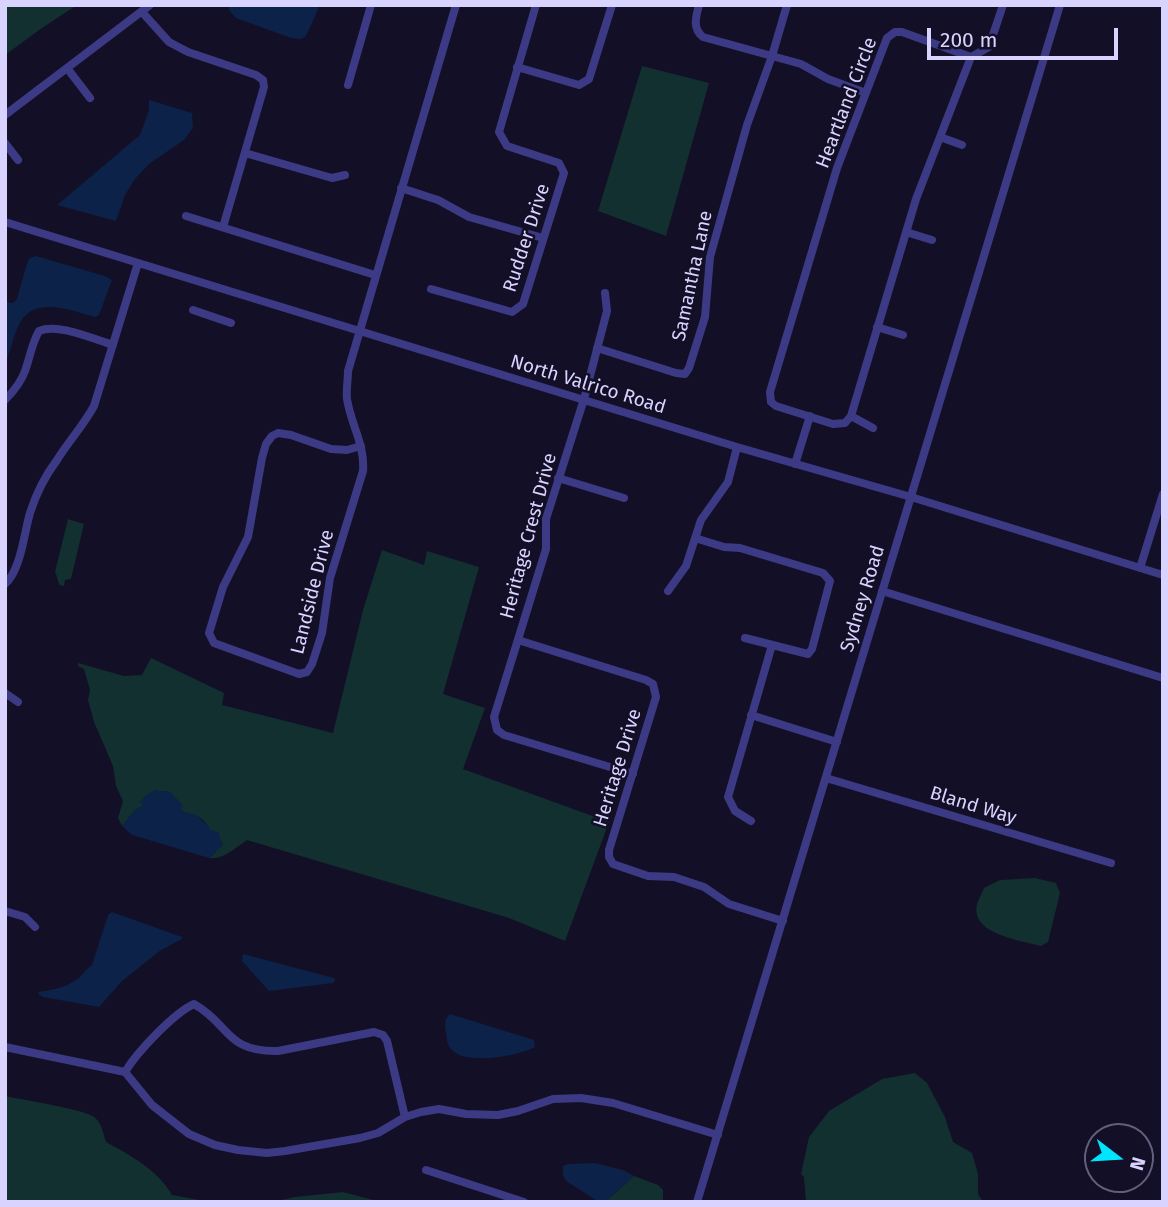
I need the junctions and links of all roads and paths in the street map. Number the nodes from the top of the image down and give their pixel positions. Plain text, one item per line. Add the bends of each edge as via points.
1 (150, 5) edge
2 (371, 5) edge
3 (456, 5) edge
4 (536, 5) edge
5 (612, 5) edge
6 (699, 5) edge
7 (788, 5) edge
8 (1003, 5) edge
9 (1060, 5) edge
10 (142, 12) junction
11 (772, 56) junction
12 (971, 57) junction
13 (517, 66) junction
14 (67, 68) junction
15 (348, 85) dead end
16 (866, 93) junction
17 (90, 98) dead end
18 (5, 115) edge
19 (940, 137) junction
20 (5, 143) edge
21 (962, 145) dead end
22 (245, 153) junction
23 (18, 160) dead end
24 (345, 175) dead end
25 (401, 188) junction
26 (186, 216) dead end
27 (5, 222) edge
28 (223, 227) junction
29 (906, 232) junction
30 (543, 238) junction
31 (932, 240) dead end
32 (138, 262) junction
33 (375, 275) junction
34 (431, 289) dead end
35 (605, 293) dead end
36 (193, 310) dead end
37 (231, 323) dead end
38 (877, 327) junction
39 (359, 332) junction
40 (903, 335) dead end
41 (113, 345) junction
42 (597, 348) junction
43 (584, 399) junction
44 (5, 400) edge
45 (807, 416) junction
46 (851, 416) junction
47 (873, 428) dead end
48 (361, 446) junction
49 (737, 447) junction
50 (792, 464) junction
51 (558, 478) junction
52 (1163, 494) edge
53 (624, 498) dead end
54 (911, 498) junction
55 (695, 538) junction
56 (1140, 568) junction
57 (1163, 575) edge
58 (5, 584) edge
59 (668, 591) dead end
60 (882, 591) junction
61 (745, 638) dead end
62 (518, 640) junction
63 (772, 645) junction
64 (1163, 678) edge
65 (5, 693) edge
66 (18, 702) dead end
67 (751, 715) junction
68 (837, 742) junction
69 (633, 774) junction
70 (826, 778) junction
71 (751, 821) dead end
72 (1111, 863) dead end
73 (5, 911) edge
74 (783, 921) junction
75 (35, 927) dead end
76 (5, 1047) edge
77 (125, 1072) junction
78 (405, 1117) junction
79 (718, 1135) junction
80 (426, 1170) dead end
81 (524, 1202) edge
82 (697, 1202) edge

1 - 10 street
2 - 15 street
3 - 25 street, Landside Drive
4 - 13 street, Rudder Drive
5 - 13 street via 589,79 579,85
6 - 11 street via 695,26 703,37
7 - 11 street, Samantha Lane
8 - 12 street via 989,47
9 - 54 street, Sydney Road
10 - 14 street
10 - 22 street via 169,42 262,80 264,87
11 - 16 street
11 - 42 street, Samantha Lane via 747,125 710,257 705,317 689,368 685,374 676,373
12 - 16 street, Heartland Circle via 895,32 887,38
12 - 19 street
13 - 30 street, Rudder Drive via 499,132 507,146 559,163 564,173
14 - 17 street
14 - 18 street
16 - 45 street, Heartland Circle via 837,168 770,392 776,406
19 - 21 street
19 - 29 street
20 - 23 street
22 - 24 street via 332,178
22 - 28 street
25 - 30 street via 469,217
25 - 33 street, Landside Drive
26 - 28 street
27 - 32 street, North Valrico Road
28 - 33 street
29 - 31 street
29 - 38 street
30 - 34 street, Rudder Drive via 523,304 512,312
32 - 39 street, North Valrico Road
32 - 41 street
33 - 39 street, Landside Drive
35 - 42 street, Heritage Crest Drive via 607,311
36 - 37 street
38 - 40 street
38 - 46 street
39 - 43 street, North Valrico Road
39 - 48 street, Landside Drive via 348,370 347,398
41 - 44 street via 56,328 39,331 25,371
41 - 58 street via 94,406 44,480 14,572
42 - 43 street, Heritage Crest Drive
43 - 49 street, North Valrico Road
43 - 51 street, Heritage Crest Drive
45 - 46 street, Heartland Circle via 833,424 845,423
45 - 50 street
46 - 47 street
48 - 48 street, Landside Drive via 363,471 330,578 322,633 307,672 295,673 214,643 209,633 223,587 248,537 266,444 278,433 331,449
49 - 50 street, North Valrico Road
49 - 55 street via 728,482 701,520
50 - 54 street, North Valrico Road
51 - 53 street
51 - 62 street, Heritage Crest Drive via 546,519 545,549
52 - 56 street
54 - 56 street, North Valrico Road
54 - 60 street, Sydney Road
55 - 59 street via 686,566
55 - 63 street via 823,573 831,581 808,654
56 - 57 street, North Valrico Road
60 - 64 street
60 - 68 street, Sydney Road
61 - 63 street
62 - 69 street, Heritage Drive via 653,684 656,697
62 - 69 street, Heritage Crest Drive via 494,717 497,730
63 - 67 street
65 - 66 street
67 - 68 street
67 - 71 street via 729,797 735,811
68 - 70 street, Sydney Road
69 - 74 street, Heritage Drive via 609,850 613,864 704,887 729,904
70 - 72 street, Bland Way
70 - 74 street, Sydney Road
73 - 75 street via 25,917
74 - 79 street, Sydney Road
76 - 77 street
77 - 78 street via 152,1105 189,1134 238,1150 267,1153 360,1138
77 - 78 street via 145,1046 194,1004 230,1037 262,1051 374,1032 387,1041
78 - 79 street via 439,1109 498,1115 553,1099 581,1098 613,1103
79 - 82 street, Sydney Road
80 - 81 street

